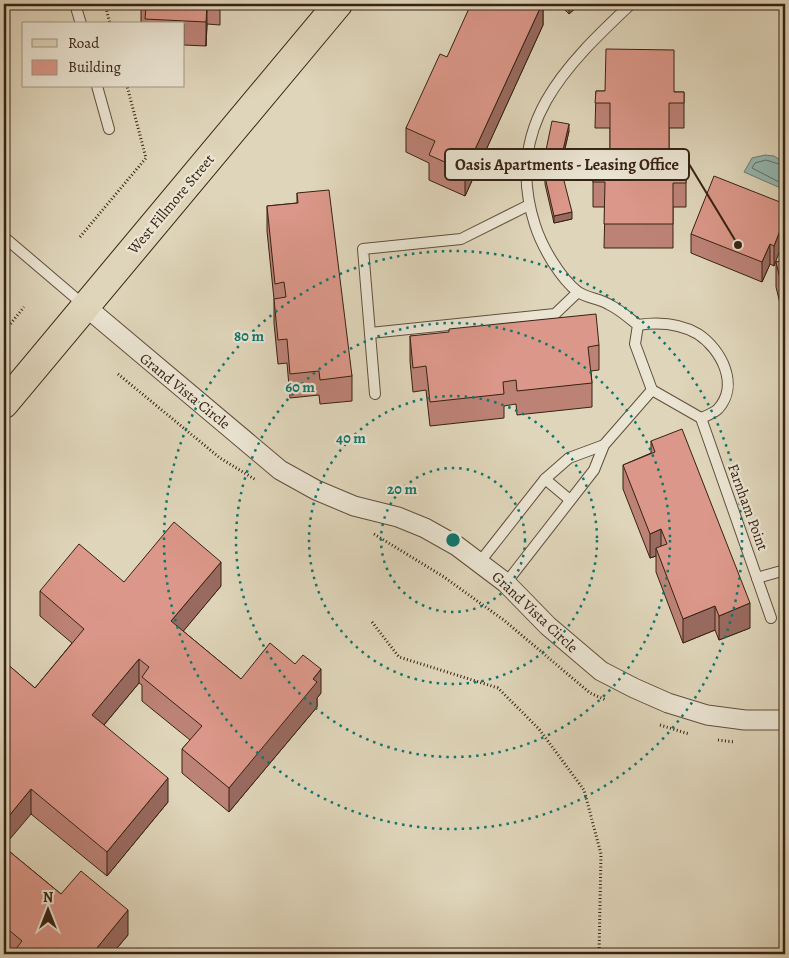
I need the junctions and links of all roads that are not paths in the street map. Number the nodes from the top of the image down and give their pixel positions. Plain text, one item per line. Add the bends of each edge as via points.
1 (75, 4) edge
2 (338, 4) edge
3 (631, 4) edge
4 (80, 22) edge
5 (98, 88) edge
6 (109, 129) dead end
7 (529, 205) junction
8 (4, 237) edge
9 (578, 292) junction
10 (85, 306) junction
11 (638, 325) junction
12 (370, 333) junction
13 (652, 390) junction
14 (375, 394) dead end
15 (4, 404) edge
16 (701, 418) junction
17 (604, 445) junction
18 (545, 479) junction
19 (570, 500) junction
20 (479, 563) junction
21 (785, 570) edge
22 (757, 578) junction
23 (506, 583) junction
24 (771, 618) dead end
25 (785, 720) edge

1 - 4 lane
2 - 10 main road, West Fillmore Street
3 - 7 lane via 572,62 543,104 528,146 526,178
5 - 6 lane
7 - 9 lane via 539,237 553,263
7 - 12 lane via 461,240 364,250
8 - 10 lane
9 - 11 lane via 610,305
9 - 12 lane via 555,314
10 - 15 main road, West Fillmore Street
10 - 20 street, Grand Vista Circle via 280,470 354,506 398,516 425,528
11 - 13 lane via 635,344
11 - 16 lane via 657,322 697,334 712,346 723,362 729,380 726,396 717,410
12 - 14 lane
13 - 16 lane
13 - 17 lane
16 - 22 lane, Farnham Point
17 - 18 lane via 569,458
17 - 19 lane via 594,470
18 - 19 lane
18 - 20 lane
19 - 23 lane
20 - 23 street, Grand Vista Circle
21 - 22 lane
22 - 24 lane, Farnham Point
23 - 25 street, Grand Vista Circle via 548,626 601,671 634,688 707,715 745,720

